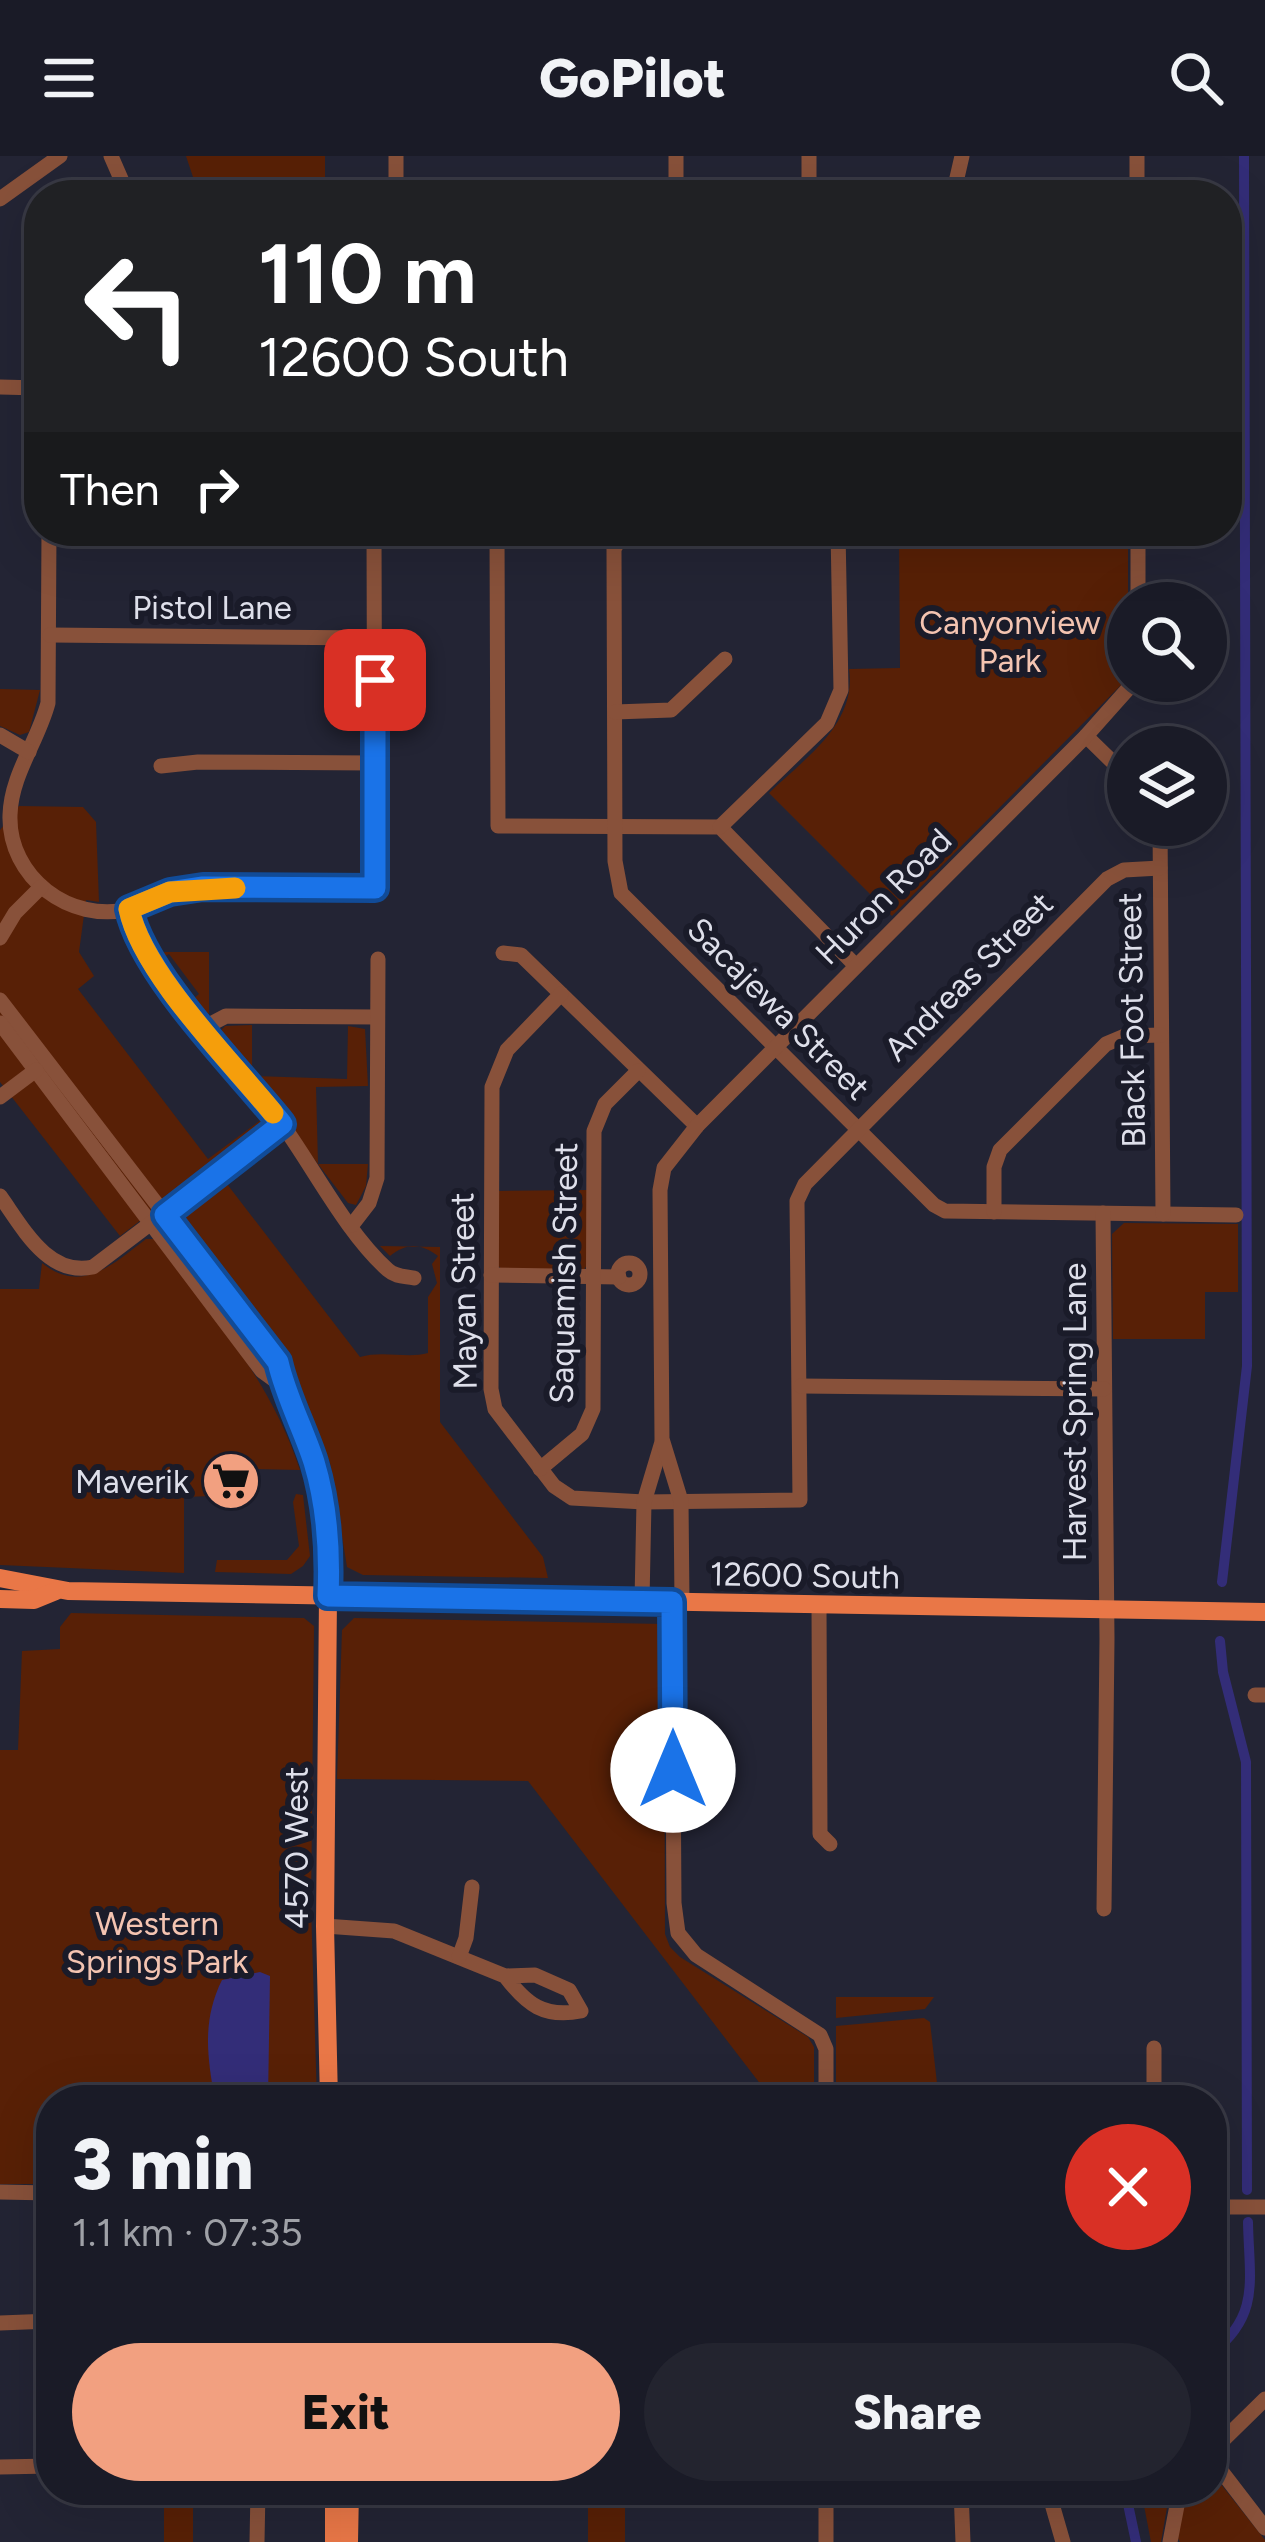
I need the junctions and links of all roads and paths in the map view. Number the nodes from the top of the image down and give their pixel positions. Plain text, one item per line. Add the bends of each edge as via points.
1 (60, 156) edge
2 (27, 180) edge
3 (50, 546) edge
4 (374, 546) edge
5 (497, 546) edge
6 (616, 546) edge
7 (838, 546) edge
8 (1138, 546) edge
9 (1138, 582) edge
10 (50, 635) junction
11 (374, 638) junction
12 (725, 659) dead end
13 (1117, 702) edge
14 (615, 712) junction
15 (0, 735) edge
16 (1086, 736) junction
17 (29, 752) junction
18 (1107, 756) edge
19 (375, 763) junction
20 (160, 766) dead end
21 (614, 826) junction
22 (720, 827) junction
23 (1160, 846) edge
24 (1160, 868) junction
25 (41, 887) junction
26 (129, 909) junction
27 (8, 916) edge
28 (0, 938) edge
29 (503, 953) dead end
30 (378, 959) dead end
31 (856, 966) junction
32 (561, 994) junction
33 (0, 1000) edge
34 (377, 1017) junction
35 (0, 1023) edge
36 (203, 1028) junction
37 (1161, 1035) junction
38 (775, 1048) junction
39 (36, 1070) junction
40 (638, 1071) junction
41 (0, 1097) edge
42 (282, 1124) junction
43 (697, 1126) junction
44 (858, 1129) junction
45 (3, 1207) edge
46 (994, 1212) junction
47 (1103, 1214) junction
48 (1163, 1214) junction
49 (1236, 1215) dead end
50 (159, 1220) junction
51 (352, 1225) junction
52 (593, 1274) junction
53 (661, 1274) junction
54 (491, 1275) junction
55 (414, 1278) dead end
56 (801, 1386) junction
57 (1104, 1389) junction
58 (662, 1439) junction
59 (540, 1468) junction
60 (800, 1500) joint
61 (682, 1501) junction
62 (644, 1502) junction
63 (0, 1578) edge
64 (56, 1591) junction
65 (328, 1596) junction
66 (0, 1599) edge
67 (642, 1601) junction
68 (677, 1602) junction
69 (819, 1606) junction
70 (1106, 1611) junction
71 (1265, 1612) edge
72 (830, 1844) dead end
73 (472, 1887) dead end
74 (1104, 1909) dead end
75 (325, 1926) junction
76 (459, 1958) junction
77 (505, 1976) dead end
78 (1154, 2048) dead end
79 (328, 2085) edge
80 (826, 2085) edge
81 (1154, 2085) edge
82 (0, 2192) edge
83 (36, 2193) edge
84 (1227, 2207) edge
85 (1265, 2207) edge
86 (36, 2322) edge
87 (0, 2324) edge
88 (1265, 2399) edge
89 (1227, 2439) edge
90 (0, 2467) edge
91 (36, 2467) edge
92 (1227, 2476) edge
93 (258, 2505) edge
94 (334, 2505) edge
95 (350, 2505) edge
96 (826, 2505) edge
97 (962, 2505) edge
98 (1052, 2505) edge
99 (1177, 2505) edge
100 (1265, 2528) edge
101 (257, 2542) edge
102 (334, 2542) edge
103 (350, 2542) edge
104 (826, 2542) edge
105 (963, 2542) edge
106 (1063, 2542) edge
107 (1170, 2542) edge

1 - 2 street
3 - 10 street
4 - 11 street
5 - 21 street via 498,826
6 - 14 street, Sacajewa Street
7 - 22 street via 836,708
8 - 9 street
10 - 11 street, Pistol Lane
10 - 17 street via 48,703
11 - 19 street
12 - 14 street via 671,710
13 - 16 street, Huron Road
14 - 21 street, Sacajewa Street
15 - 17 street
16 - 18 street
16 - 31 street, Huron Road
17 - 25 street via 12,799 11,840
19 - 20 street
19 - 26 street via 375,888 203,887
21 - 22 street
21 - 38 street, Sacajewa Street via 621,892
22 - 31 street
23 - 24 street, Black Foot Street
24 - 37 street, Black Foot Street
24 - 44 street, Andreas Street via 1107,879
25 - 26 street via 83,909
25 - 27 street
26 - 36 street via 142,949
27 - 28 street
29 - 32 street via 521,955
30 - 34 street
31 - 38 street, Huron Road
32 - 40 street
32 - 54 street, Mayan Street via 507,1050 492,1087
33 - 50 street
34 - 36 street via 235,1015
34 - 51 street via 377,1178
35 - 39 street
36 - 42 street
37 - 46 street via 1106,1044 1000,1150
37 - 48 street, Black Foot Street
38 - 43 street, Huron Road
38 - 44 street, Sacajewa Street
39 - 41 street
39 - 50 street
40 - 43 street
40 - 52 street, Saquamish Street via 605,1104 594,1131
42 - 50 street
42 - 51 street
43 - 53 street, Huron Road via 664,1168
44 - 46 street, Sacajewa Street via 934,1205
44 - 56 street, Andreas Street via 797,1201
45 - 50 street via 66,1269 93,1267
46 - 47 street, Sacajewa Street
47 - 48 street, Sacajewa Street
47 - 57 street, Harvest Spring Lane
48 - 49 street, Sacajewa Street
50 - 65 street via 278,1362 324,1506
51 - 55 street via 390,1271
52 - 53 street via 619,1274 631,1285 640,1275
52 - 54 street
52 - 59 street, Saquamish Street via 590,1422
53 - 58 street, Huron Road
54 - 59 street, Mayan Street via 491,1389
56 - 57 street
56 - 60 street, Andreas Street
57 - 70 street, Harvest Spring Lane
58 - 61 street, Huron Road
58 - 62 street, Huron Road
59 - 62 street, Mayan Street via 572,1498
60 - 61 street, Mayan Street
61 - 62 street, Mayan Street
61 - 68 street, Huron Road
62 - 67 street, Huron Road
63 - 64 main road, 12600 South
64 - 65 main road, 12600 South
64 - 66 main road, 12600 South
65 - 67 main road, 12600 South
65 - 75 main road, 4570 West
67 - 68 main road, 12600 South
68 - 69 main road, 12600 South
68 - 80 street, Huron Road via 678,1933 696,1955 820,2035
69 - 70 main road, 12600 South
69 - 72 street via 820,1834
70 - 71 main road, 12600 South
70 - 74 street, Harvest Spring Lane
73 - 76 street
75 - 76 street via 394,1931
75 - 79 main road, 4570 West
76 - 77 street
78 - 81 street
82 - 83 street
84 - 85 street
86 - 87 street
88 - 89 street
90 - 91 street
92 - 100 street
93 - 101 street
94 - 102 main road
95 - 103 main road
96 - 104 street
97 - 105 street
98 - 106 street
99 - 107 street

